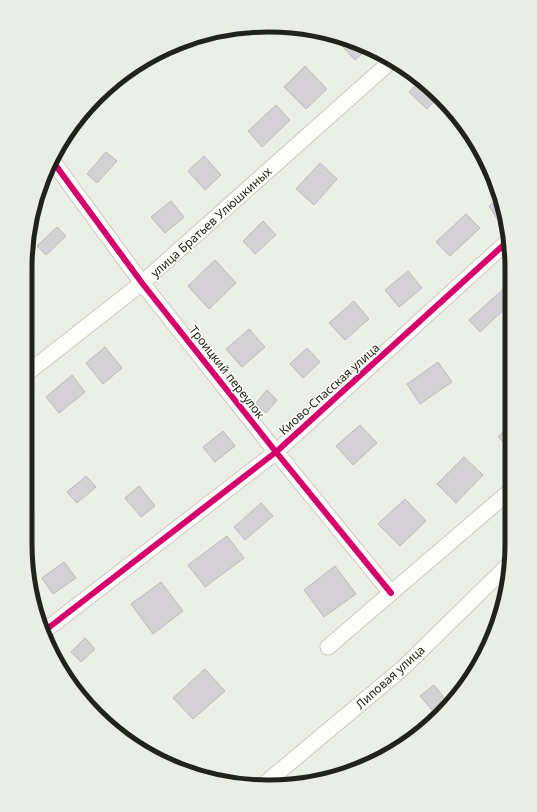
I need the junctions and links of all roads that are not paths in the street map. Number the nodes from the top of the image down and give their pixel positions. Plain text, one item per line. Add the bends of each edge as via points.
1 (388, 65) edge
2 (56, 164) edge
3 (503, 245) edge
4 (142, 283) junction
5 (32, 369) edge
6 (276, 452) junction
7 (505, 495) edge
8 (503, 570) edge
9 (391, 593) junction
10 (48, 628) edge
11 (328, 647) dead end
12 (270, 780) edge

1 - 4 street, улица Братьев Улюшкиных
2 - 4 street, Троицкий переулок
3 - 6 street, Киово-Спасская улица
4 - 5 street, улица Братьев Улюшкиных
4 - 6 street, Троицкий переулок
6 - 9 street, Троицкий переулок
6 - 10 street, Киово-Спасская улица
7 - 9 street
8 - 12 street, Липовая улица via 403,668
9 - 11 street

